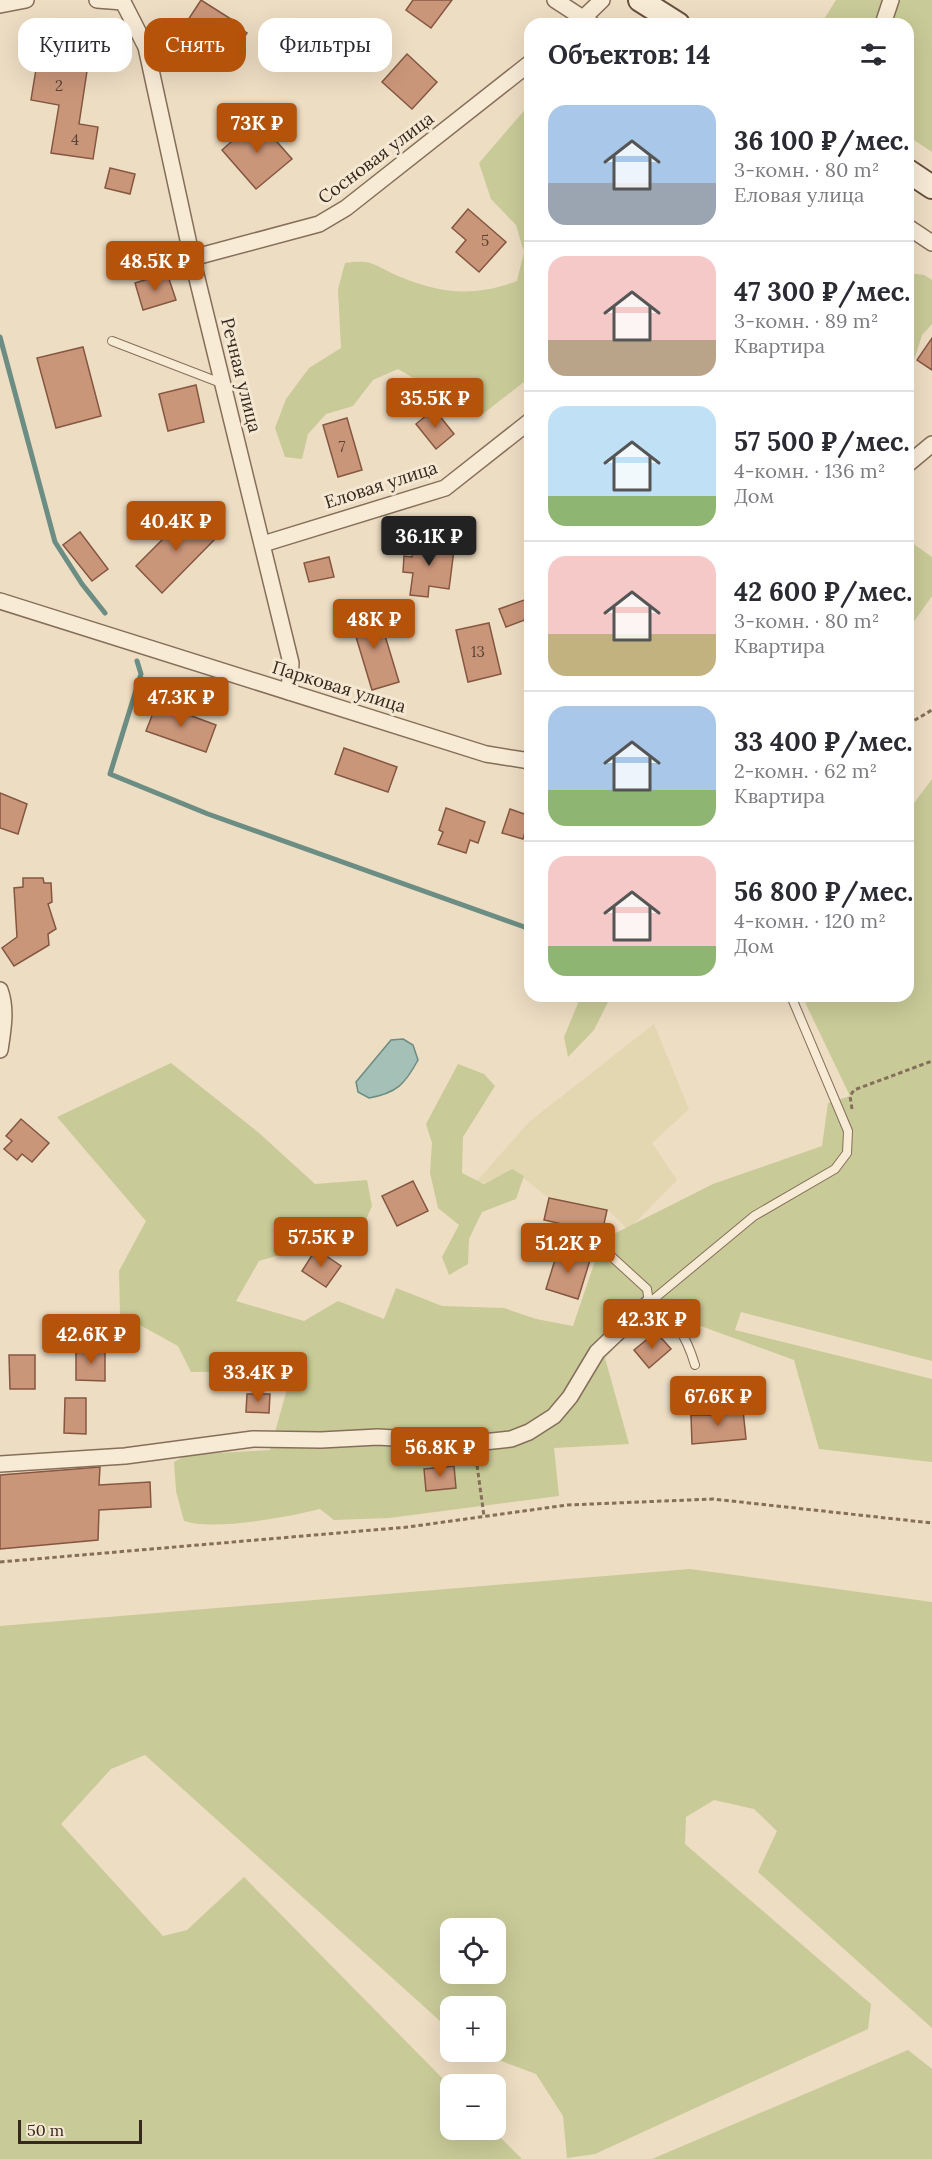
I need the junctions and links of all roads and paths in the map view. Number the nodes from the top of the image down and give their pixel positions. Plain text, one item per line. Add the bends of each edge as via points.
1 (26, 0) edge
2 (97, 0) edge
3 (555, 0) edge
4 (602, 0) edge
5 (640, 0) edge
6 (891, 0) edge
7 (124, 1) edge
8 (0, 4) edge
9 (580, 18) edge
10 (588, 18) edge
11 (668, 18) edge
12 (885, 18) edge
13 (524, 68) edge
14 (914, 175) edge
15 (932, 187) edge
16 (914, 231) edge
17 (932, 243) edge
18 (192, 258) junction
19 (112, 341) dead end
20 (222, 383) junction
21 (524, 426) edge
22 (932, 444) edge
23 (914, 459) edge
24 (263, 544) junction
25 (0, 602) edge
26 (289, 692) junction
27 (932, 711) edge
28 (914, 721) edge
29 (524, 760) edge
30 (0, 990) edge
31 (794, 1002) edge
32 (0, 1050) edge
33 (932, 1061) edge
34 (854, 1090) dead end
35 (612, 1257) dead end
36 (649, 1303) junction
37 (695, 1365) dead end
38 (474, 1443) junction
39 (0, 1464) edge
40 (484, 1516) junction
41 (932, 1523) edge
42 (0, 1562) edge

1 - 8 street
2 - 7 street
3 - 9 street
4 - 10 street
5 - 11 main road
6 - 12 street
7 - 18 street, Речная улица via 146,47
13 - 18 street, Сосновая улица via 346,208 319,224
14 - 15 main road
16 - 17 street
18 - 20 street, Речная улица
19 - 20 lane
20 - 24 street, Речная улица
21 - 24 street, Еловая улица via 445,488
22 - 23 street
24 - 26 street, Речная улица via 291,663
25 - 26 street, Парковая улица
26 - 29 street, Парковая улица via 486,754
27 - 28 path
30 - 32 street via 4,1024
31 - 36 lane via 848,1131 848,1153 835,1169 754,1216
33 - 34 path
35 - 36 lane via 647,1289
36 - 37 lane via 669,1317 687,1338
36 - 38 street via 597,1352 554,1416 511,1439
38 - 39 street via 378,1437 253,1438 125,1456
38 - 40 path
40 - 41 path via 567,1505 712,1499
40 - 42 path via 408,1527

